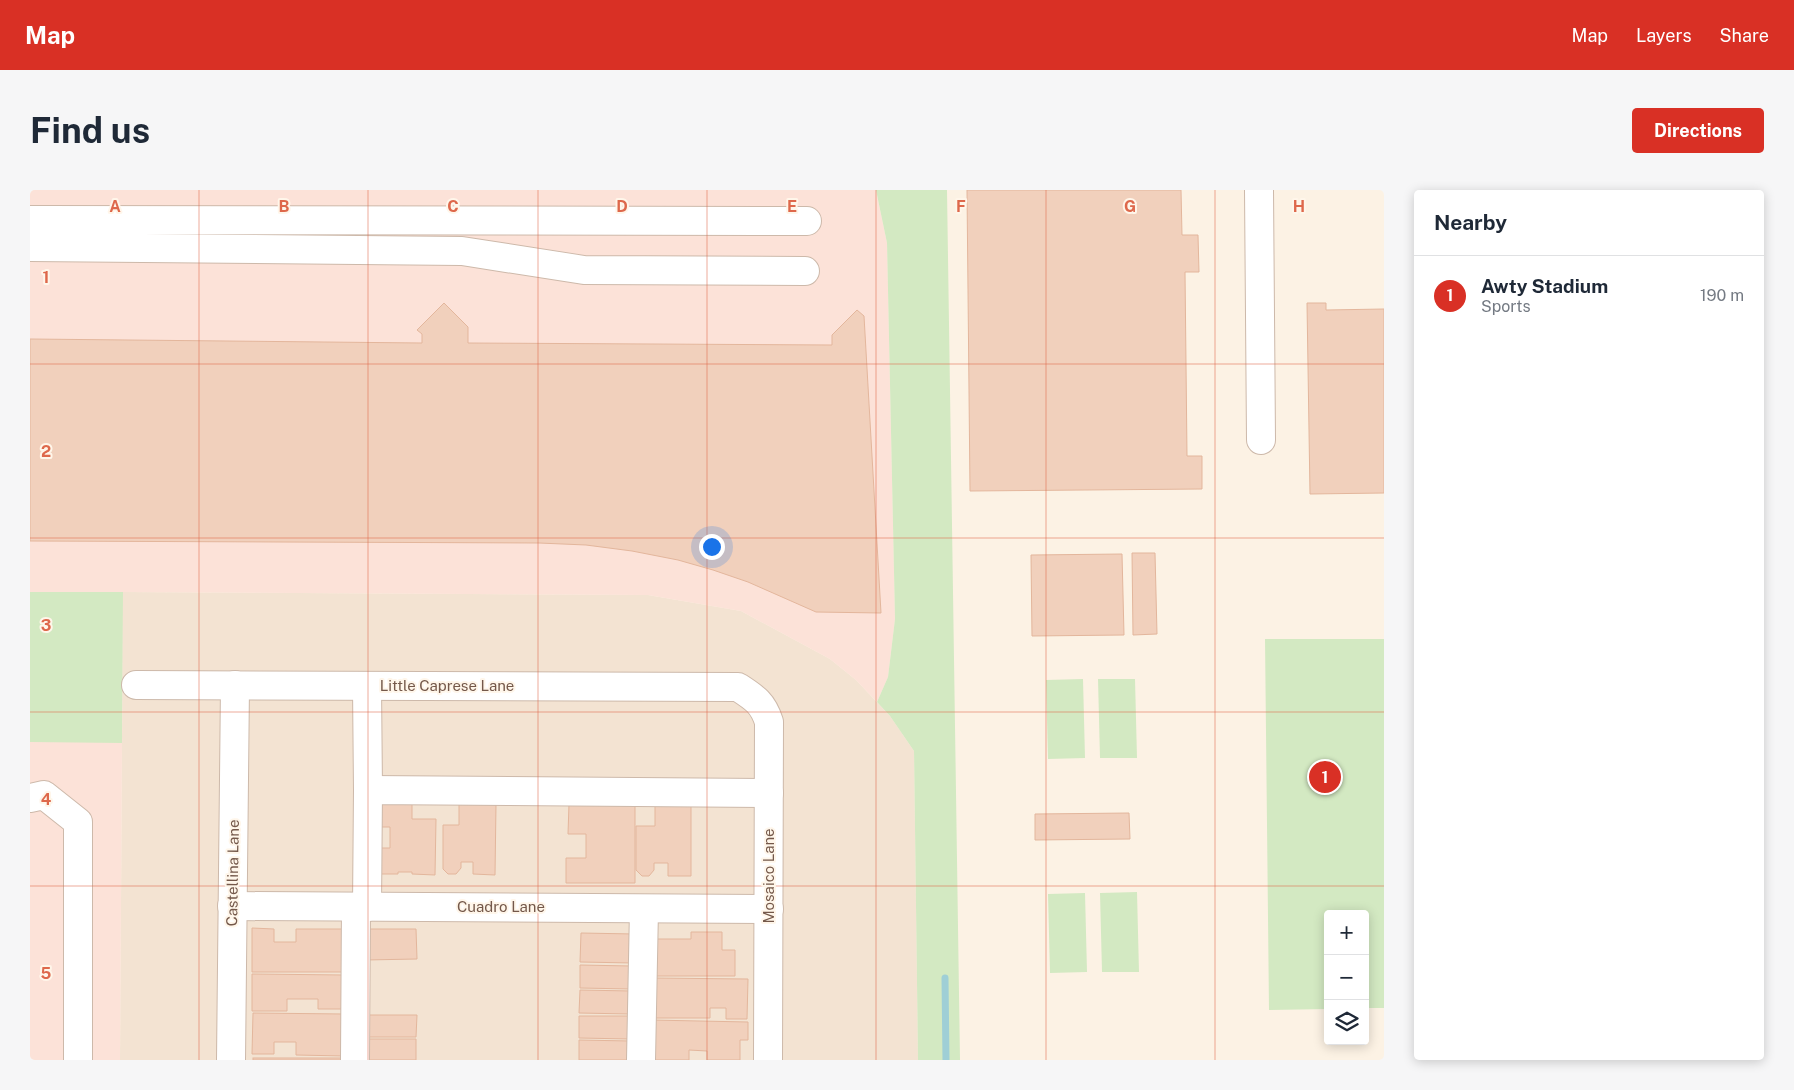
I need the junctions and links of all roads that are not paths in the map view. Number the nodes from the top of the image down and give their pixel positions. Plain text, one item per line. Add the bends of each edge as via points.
1 (1259, 190) edge
2 (30, 220) edge
3 (807, 221) dead end
4 (30, 247) edge
5 (805, 271) dead end
6 (1260, 440) dead end
7 (136, 685) dead end
8 (235, 685) junction
9 (368, 686) junction
10 (755, 697) joint
11 (368, 790) junction
12 (769, 793) junction
13 (30, 798) edge
14 (232, 906) junction
15 (362, 907) junction
16 (644, 909) junction
17 (769, 909) junction
18 (78, 1060) edge
19 (231, 1060) edge
20 (355, 1060) edge
21 (641, 1060) edge
22 (768, 1060) edge

1 - 6 street
2 - 3 street
4 - 5 street via 462,251 584,270
7 - 8 street, Little Caprese Lane
8 - 9 street, Little Caprese Lane
8 - 14 street, Castellina Lane
9 - 10 street, Little Caprese Lane via 738,687
9 - 11 street
10 - 12 street, Mosaico Lane via 765,708 769,722
11 - 12 street
11 - 15 street
12 - 17 street, Mosaico Lane
13 - 18 street via 44,795 78,822
14 - 15 street, Cuadro Lane
14 - 19 street, Castellina Lane
15 - 16 street, Cuadro Lane
15 - 20 street
16 - 17 street, Cuadro Lane
16 - 21 street
17 - 22 street, Mosaico Lane

